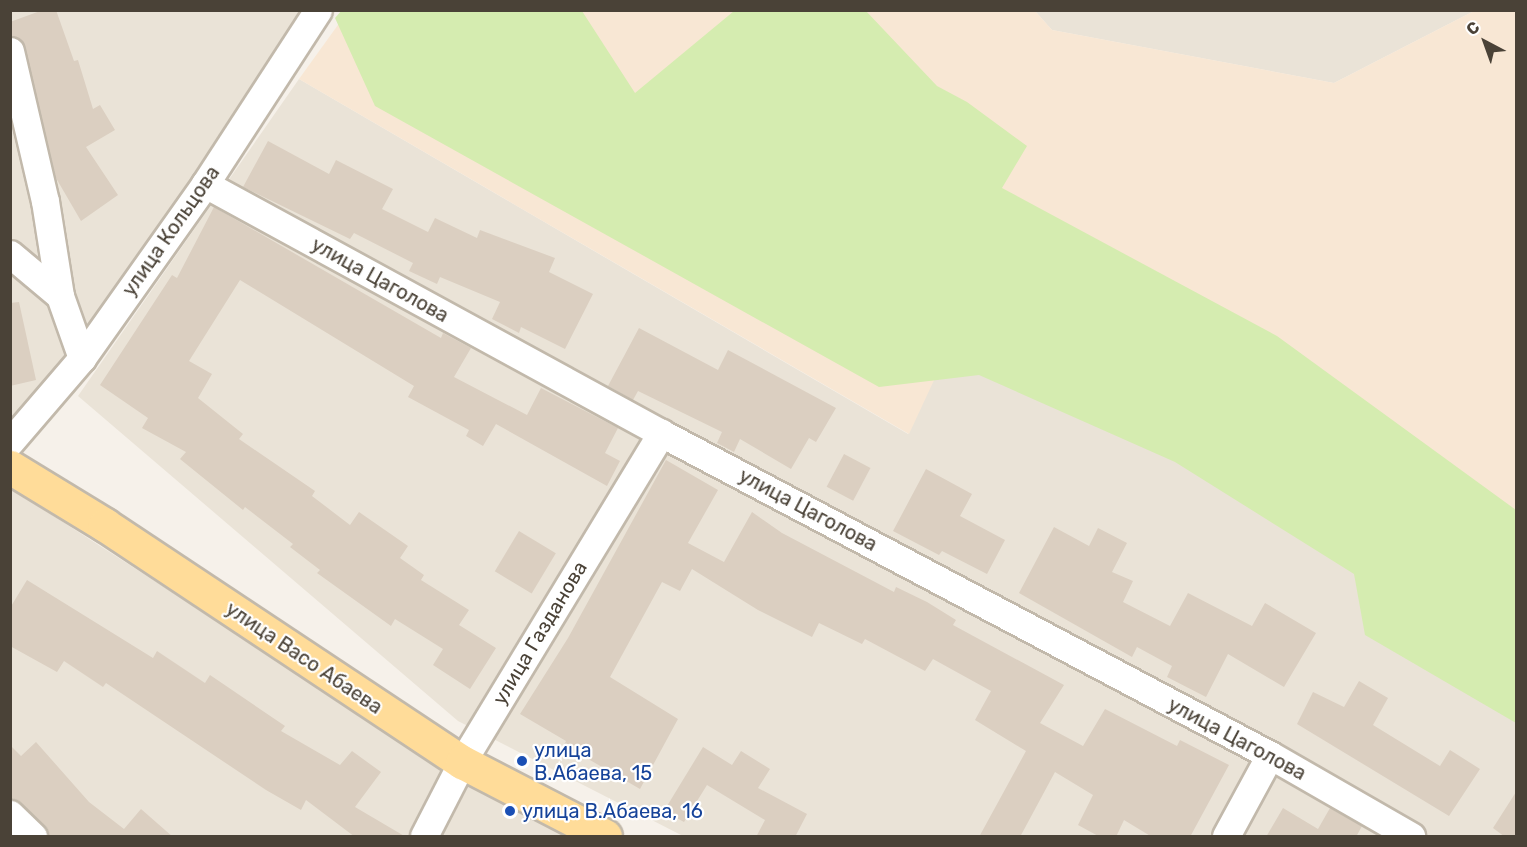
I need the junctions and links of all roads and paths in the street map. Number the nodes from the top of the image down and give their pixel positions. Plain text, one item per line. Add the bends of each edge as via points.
1 (318, 10) edge
2 (10, 51) edge
3 (205, 184) junction
4 (10, 254) edge
5 (60, 296) junction
6 (82, 358) junction
7 (661, 433) junction
8 (10, 441) edge
9 (10, 467) edge
10 (1270, 755) junction
11 (462, 762) junction
12 (10, 814) edge
13 (33, 837) edge
14 (424, 837) edge
15 (605, 837) edge
16 (1226, 837) edge
17 (1411, 837) edge

1 - 3 street, улица Кольцова
2 - 5 street via 45,201
3 - 6 street, улица Кольцова
3 - 7 street, улица Цаголова
4 - 5 street
5 - 6 street
6 - 8 street, улица Кольцова
7 - 10 street, улица Цаголова
7 - 11 street, улица Газданова
9 - 11 main road, улица Васо Абаева via 105,525
10 - 16 street
10 - 17 street, улица Цаголова
11 - 14 street, улица Газданова
11 - 15 main road, улица Васо Абаева
12 - 13 street

